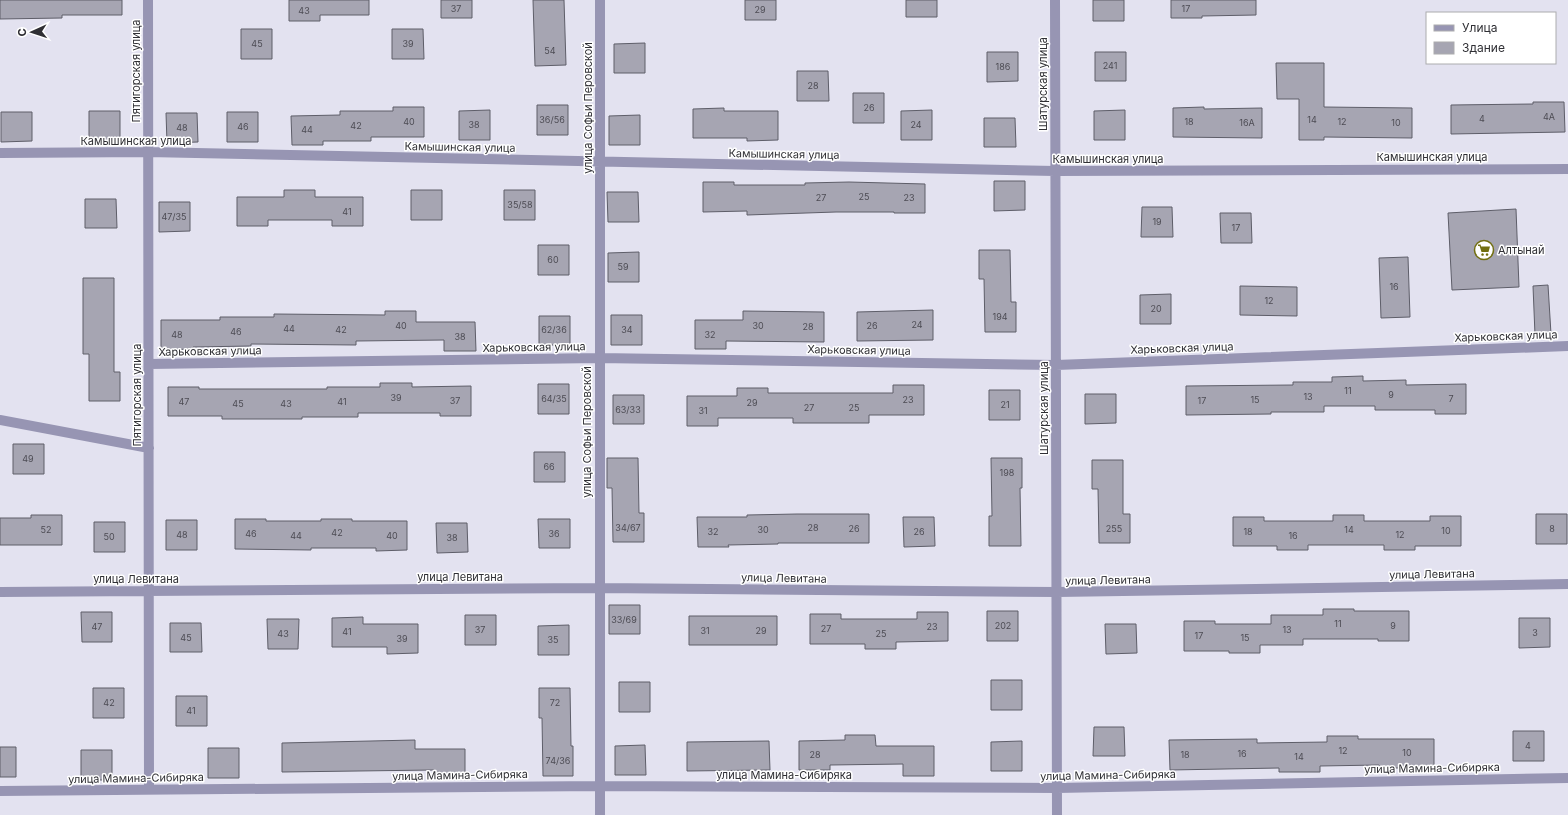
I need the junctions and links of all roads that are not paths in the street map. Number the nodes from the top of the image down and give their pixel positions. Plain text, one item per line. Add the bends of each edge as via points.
1 (148, 0) edge
2 (600, 0) edge
3 (1055, 0) edge
4 (148, 152) junction
5 (0, 153) edge
6 (600, 162) junction
7 (1568, 169) edge
8 (1055, 171) junction
9 (1568, 346) edge
10 (599, 358) junction
11 (149, 364) junction
12 (1056, 365) junction
13 (0, 420) edge
14 (149, 448) junction
15 (1568, 584) edge
16 (600, 588) junction
17 (149, 591) junction
18 (0, 592) edge
19 (1057, 592) junction
20 (1568, 778) edge
21 (600, 786) junction
22 (1057, 788) junction
23 (149, 790) junction
24 (0, 791) edge
25 (600, 815) edge
26 (1058, 815) edge

1 - 4 street, Пятигорская улица
2 - 6 street, улица Софьи Перовской
3 - 8 street, Шатурская улица
4 - 5 street, Камышинская улица
4 - 6 street, Камышинская улица
4 - 11 street, Пятигорская улица
6 - 8 street, Камышинская улица
6 - 10 street, улица Софьи Перовской
7 - 8 street, Камышинская улица
8 - 12 street, Шатурская улица
9 - 12 street, Харьковская улица
10 - 11 street, Харьковская улица
10 - 12 street, Харьковская улица
10 - 16 street, улица Софьи Перовской
11 - 14 street, Пятигорская улица
12 - 19 street, Шатурская улица
13 - 14 street
14 - 17 street, Пятигорская улица
15 - 19 street, улица Левитана
16 - 17 street, улица Левитана
16 - 19 street, улица Левитана
16 - 21 street, улица Софьи Перовской
17 - 18 street, улица Левитана
17 - 23 street, Пятигорская улица
19 - 22 street, Шатурская улица
20 - 22 street, улица Мамина-Сибиряка
21 - 22 street, улица Мамина-Сибиряка
21 - 23 street, улица Мамина-Сибиряка
21 - 25 street, улица Софьи Перовской
22 - 26 street, Шатурская улица
23 - 24 street, улица Мамина-Сибиряка

